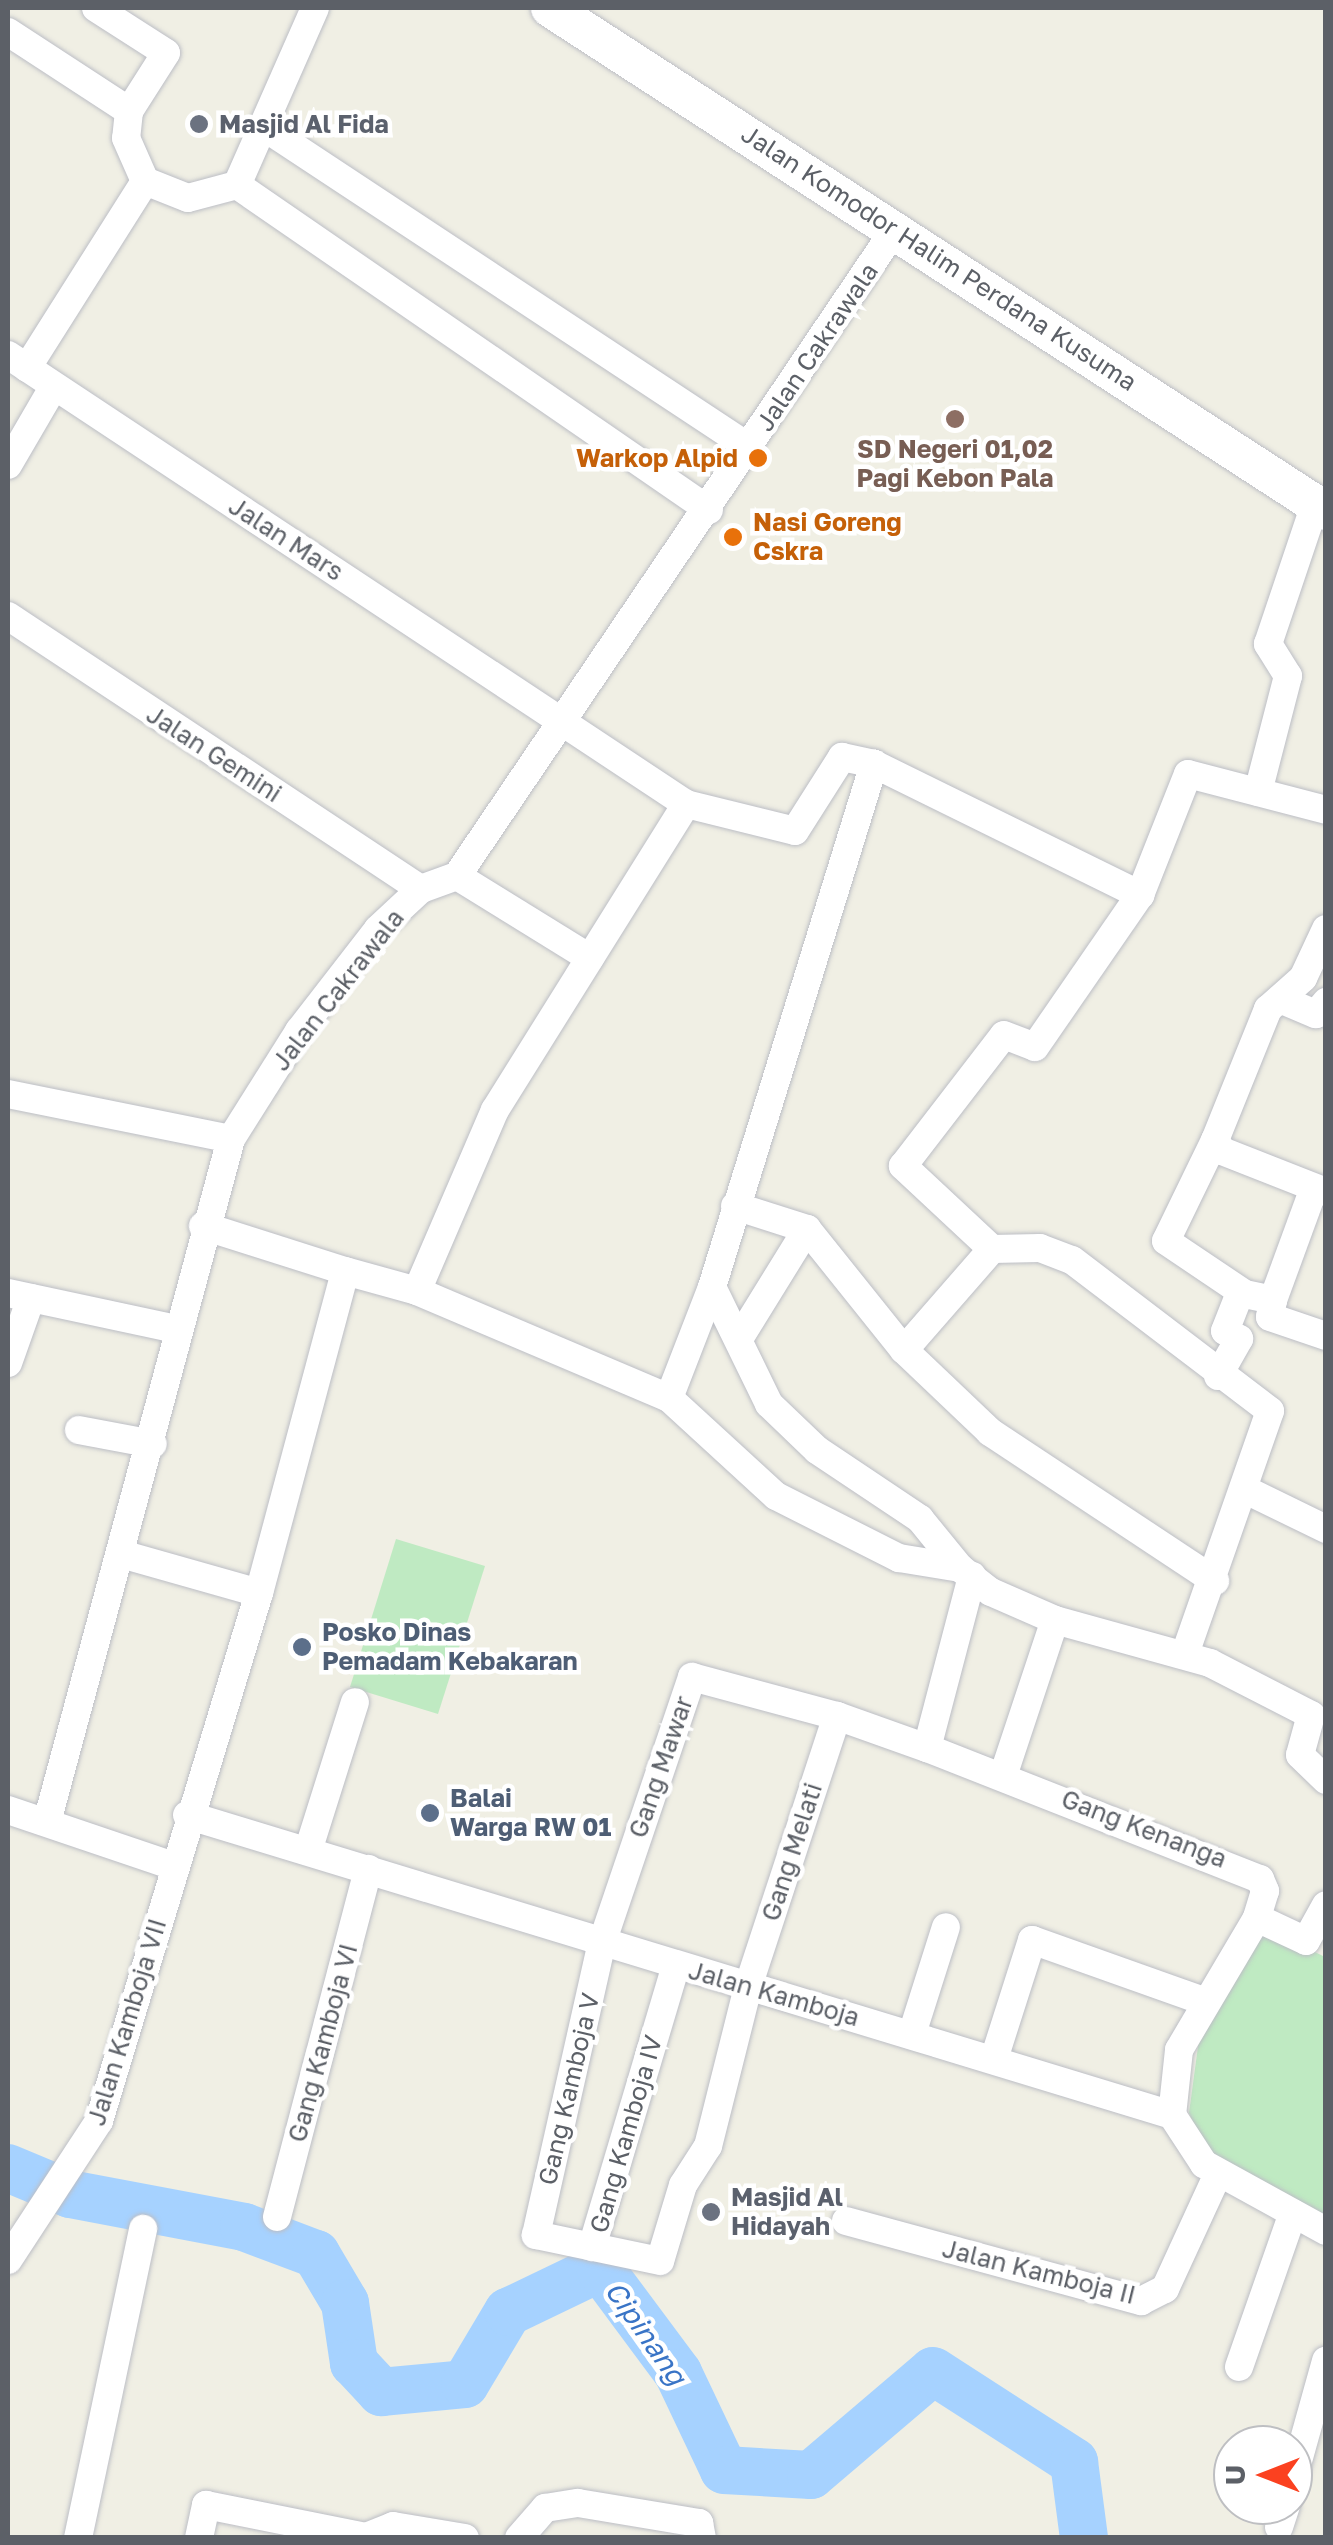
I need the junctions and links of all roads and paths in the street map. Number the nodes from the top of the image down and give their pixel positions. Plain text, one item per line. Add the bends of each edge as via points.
1 (96, 8) edge
2 (550, 8) edge
3 (307, 10) edge
4 (8, 32) edge
5 (130, 112) junction
6 (267, 129) junction
7 (145, 181) junction
8 (237, 185) junction
9 (895, 228) junction
10 (17, 361) edge
11 (54, 386) junction
12 (750, 448) junction
13 (8, 465) edge
14 (1320, 508) edge
15 (708, 510) junction
16 (8, 616) edge
17 (564, 724) junction
18 (874, 764) junction
19 (1258, 792) junction
20 (686, 804) junction
21 (1326, 810) edge
22 (457, 876) junction
23 (422, 888) junction
24 (1140, 895) junction
25 (1326, 929) edge
26 (590, 958) junction
27 (1280, 999) junction
28 (1326, 1002) edge
29 (8, 1094) edge
30 (231, 1139) junction
31 (1215, 1140) junction
32 (1320, 1190) edge
33 (735, 1206) junction
34 (204, 1226) junction
35 (808, 1229) junction
36 (992, 1249) junction
37 (345, 1271) junction
38 (712, 1287) junction
39 (417, 1291) junction
40 (1242, 1292) junction
41 (19, 1295) edge
42 (1272, 1300) junction
43 (176, 1329) junction
44 (1326, 1336) edge
45 (739, 1339) junction
46 (904, 1350) junction
47 (8, 1363) edge
48 (1218, 1376) junction
49 (670, 1398) junction
50 (80, 1430) dead end
51 (152, 1444) junction
52 (1248, 1491) junction
53 (1326, 1529) edge
54 (125, 1555) junction
55 (966, 1572) junction
56 (1215, 1581) junction
57 (259, 1592) junction
58 (1055, 1620) junction
59 (1185, 1654) junction
60 (355, 1702) dead end
61 (836, 1716) junction
62 (927, 1748) junction
63 (1003, 1776) junction
64 (1326, 1780) edge
65 (8, 1810) edge
66 (187, 1815) junction
67 (47, 1822) junction
68 (308, 1851) junction
69 (174, 1866) junction
70 (368, 1868) junction
71 (1326, 1905) edge
72 (1257, 1918) junction
73 (946, 1926) dead end
74 (602, 1943) junction
75 (676, 1965) junction
76 (748, 1988) junction
77 (1206, 2002) junction
78 (912, 2034) junction
79 (994, 2059) junction
80 (1172, 2114) junction
81 (1218, 2174) junction
82 (1292, 2213) junction
83 (278, 2217) dead end
84 (846, 2221) dead end
85 (143, 2229) dead end
86 (1326, 2231) edge
87 (536, 2235) joint
88 (592, 2248) junction
89 (8, 2260) edge
90 (1326, 2361) edge
91 (1239, 2367) dead end
92 (1308, 2425) edge
93 (366, 2537) edge
94 (78, 2538) edge
95 (199, 2538) edge
96 (465, 2538) edge
97 (519, 2538) edge
98 (702, 2538) edge

1 - 5 street via 166,54
2 - 9 street, Jalan Komodor Halim Perdana Kusuma
3 - 6 street via 268,100
4 - 5 street
5 - 7 street via 128,153
6 - 8 street
6 - 12 street
7 - 8 street via 188,198
7 - 10 street
8 - 15 street
9 - 12 street, Jalan Cakrawala
9 - 14 street, Jalan Komodor Halim Perdana Kusuma
10 - 11 street, Jalan Mars
11 - 13 street
11 - 17 street, Jalan Mars
12 - 15 street, Jalan Cakrawala
14 - 19 street via 1268,644 1288,676
15 - 17 street, Jalan Cakrawala
16 - 23 street, Jalan Gemini
17 - 20 street, Jalan Mars
17 - 22 street, Jalan Cakrawala
18 - 20 street, Jalan Mars via 836,760 795,831
18 - 24 street
18 - 33 street
19 - 21 street
19 - 24 street via 1188,774
20 - 26 street
22 - 23 street, Jalan Cakrawala
22 - 26 street
23 - 30 street, Jalan Cakrawala via 378,929 299,1031
24 - 36 street via 1036,1047 1004,1035 903,1166
25 - 27 street via 1302,978
26 - 39 street via 495,1110
27 - 28 street via 1316,1014
27 - 31 street via 1268,1009
29 - 30 street
30 - 34 street, Jalan Cakrawala
31 - 32 street via 1222,1151
31 - 40 street via 1166,1241
32 - 42 street
33 - 35 street
33 - 38 street
34 - 37 street
34 - 43 street, Jalan Cakrawala
35 - 45 street
35 - 46 street
36 - 46 street
36 - 48 street via 1040,1248 1072,1260
37 - 39 street
37 - 57 street, Jalan Kamboja VII
38 - 45 street
38 - 49 street
39 - 49 street
40 - 42 street
40 - 48 street via 1225,1331 1238,1339
41 - 43 street
41 - 47 street
42 - 44 street via 1270,1317
43 - 51 street, Jalan Cakrawala
45 - 55 street via 784,1420 920,1520
46 - 56 street via 990,1432
48 - 52 street via 1272,1414
49 - 55 street via 776,1496 899,1558
50 - 51 street
51 - 54 street, Jalan Cakrawala
52 - 53 street
52 - 56 street
54 - 57 street
54 - 67 street, Jalan Cakrawala
55 - 58 street
55 - 62 street
56 - 59 street
57 - 66 street, Jalan Kamboja VII
58 - 59 street
58 - 63 street
59 - 64 street via 1311,1715 1300,1754
60 - 68 street
61 - 62 street, Gang Kenanga
61 - 74 street, Gang Mawar via 692,1678
61 - 76 street, Gang Melati
62 - 63 street, Gang Kenanga
63 - 72 street, Gang Kenanga via 1238,1865 1264,1884
65 - 67 street
66 - 68 street, Jalan Kamboja
66 - 69 street, Jalan Kamboja VII
67 - 69 street
68 - 70 street, Jalan Kamboja
69 - 89 street, Jalan Kamboja VII via 98,2121
70 - 74 street, Jalan Kamboja
70 - 83 street, Gang Kamboja VI
71 - 72 street via 1306,1941
72 - 77 street
73 - 78 street
74 - 75 street, Jalan Kamboja
74 - 87 street, Gang Kamboja V
75 - 76 street, Jalan Kamboja
75 - 88 street, Gang Kamboja IV
76 - 78 street, Jalan Kamboja
76 - 88 street, Gang Melati via 708,2146 683,2185 660,2261
77 - 79 street via 1032,1940
77 - 80 street via 1174,2064
78 - 79 street, Jalan Kamboja
79 - 80 street, Jalan Kamboja
80 - 81 street via 1191,2150
81 - 82 street
81 - 84 street, Jalan Kamboja II via 1164,2289 1141,2300
82 - 86 street
82 - 91 street
85 - 94 street
87 - 88 street, Gang Kamboja IV
90 - 92 street
93 - 95 street via 206,2505
93 - 96 street via 393,2526
97 - 98 street via 545,2508 578,2502 699,2522

